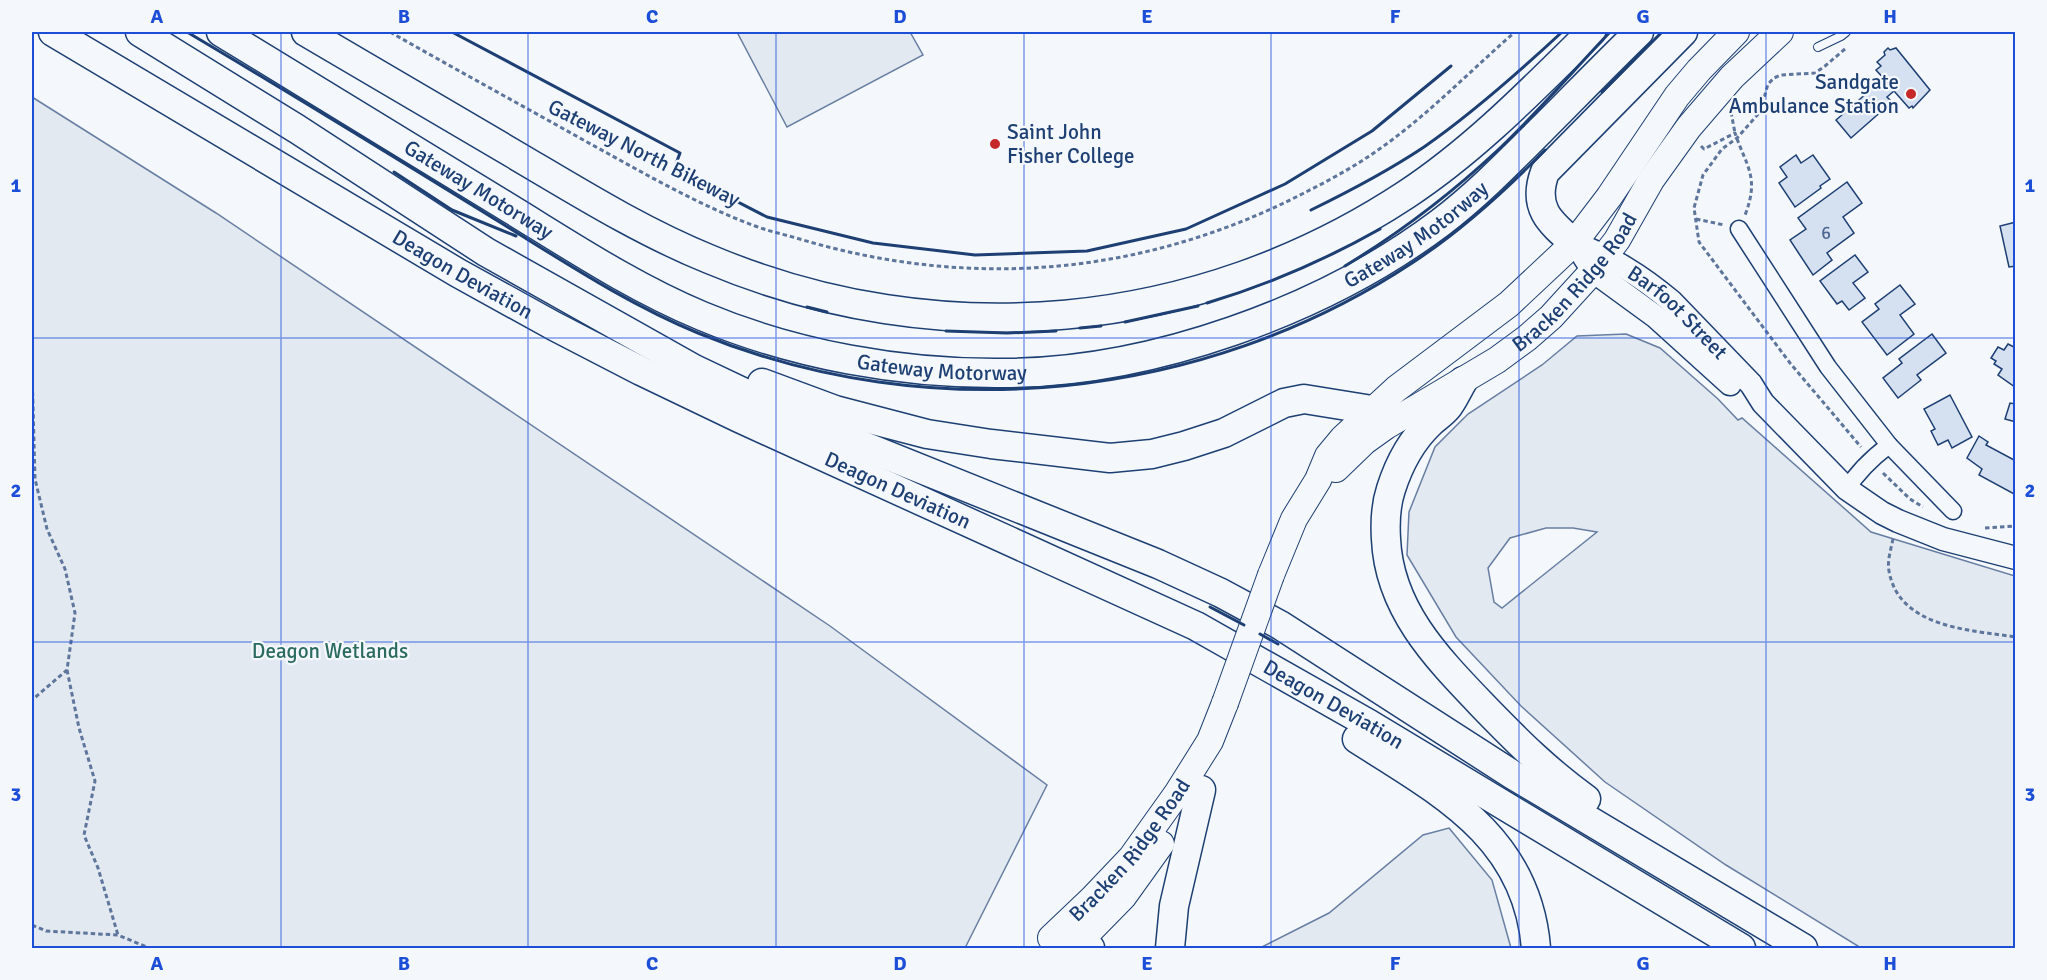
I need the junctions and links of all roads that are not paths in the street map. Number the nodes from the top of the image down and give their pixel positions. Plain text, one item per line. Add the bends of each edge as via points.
1 (53, 32) edge
2 (140, 32) edge
3 (221, 32) edge
4 (306, 32) edge
5 (1591, 32) edge
6 (1639, 32) edge
7 (1683, 32) edge
8 (1736, 32) edge
9 (1780, 32) edge
10 (1846, 32) edge
11 (1818, 47) dead end
12 (1739, 229) road end
13 (1574, 243) junction
14 (1600, 263) junction
15 (693, 369) junction
16 (1463, 381) junction
17 (1372, 410) junction
18 (1889, 445) junction
19 (1318, 480) junction
20 (1847, 489) junction
21 (1953, 511) dead end
22 (2016, 558) edge
23 (1290, 678) junction
24 (1210, 741) junction
25 (1201, 790) junction
26 (1651, 858) junction
27 (1066, 942) edge
28 (1170, 948) edge
29 (1536, 948) edge
30 (1741, 948) edge
31 (1803, 948) edge

1 - 23 highway, Deagon Deviation via 447,267 554,326 749,422 1196,626
2 - 15 highway, Deagon Deviation via 486,252
3 - 6 highway, Gateway Motorway via 555,236 656,295 701,316 752,335 839,357 919,369 1006,374 1077,368 1190,344 1244,328 1371,268 1433,228 1473,195
4 - 5 highway, Gateway Motorway via 562,182 708,259 781,285 860,306 990,319 1059,317 1122,309 1198,291 1265,268 1330,239 1407,194 1473,144
7 - 13 highway via 1545,172 1539,187 1540,200 1556,227
8 - 13 main road, Bracken Ridge Road via 1677,96
9 - 14 main road, Bracken Ridge Road via 1732,77 1689,127
10 - 11 lane
12 - 18 street via 1828,368
13 - 14 street, Barfoot Street
13 - 17 main road, Bracken Ridge Road via 1509,304
14 - 16 main road, Bracken Ridge Road via 1527,338
14 - 20 street, Barfoot Street via 1742,395 1763,403
15 - 17 highway via 729,369 836,410 927,434 1110,458 1184,446 1224,433 1284,403 1304,399
15 - 26 highway, Deagon Deviation via 814,426 1221,593 1280,625 1513,775
16 - 19 main road, Bracken Ridge Road via 1386,426
16 - 26 highway via 1447,408 1402,459 1390,492 1385,526 1387,555 1401,601 1422,638 1445,666 1531,756 1628,826
17 - 19 main road, Bracken Ridge Road via 1328,456
18 - 20 street via 1870,459
18 - 21 street
19 - 24 main road, Bracken Ridge Road, bridge via 1294,519 1271,574
20 - 22 street, Barfoot Street via 1882,513 1943,539
23 - 29 highway via 1308,707 1455,804 1497,844 1522,886 1531,912
23 - 30 highway, Deagon Deviation
24 - 25 main road, Bracken Ridge Road
24 - 27 main road, Bracken Ridge Road via 1173,800
25 - 27 main road, Bracken Ridge Road via 1189,799 1123,897
25 - 28 highway via 1174,906
26 - 31 highway, Deagon Deviation

